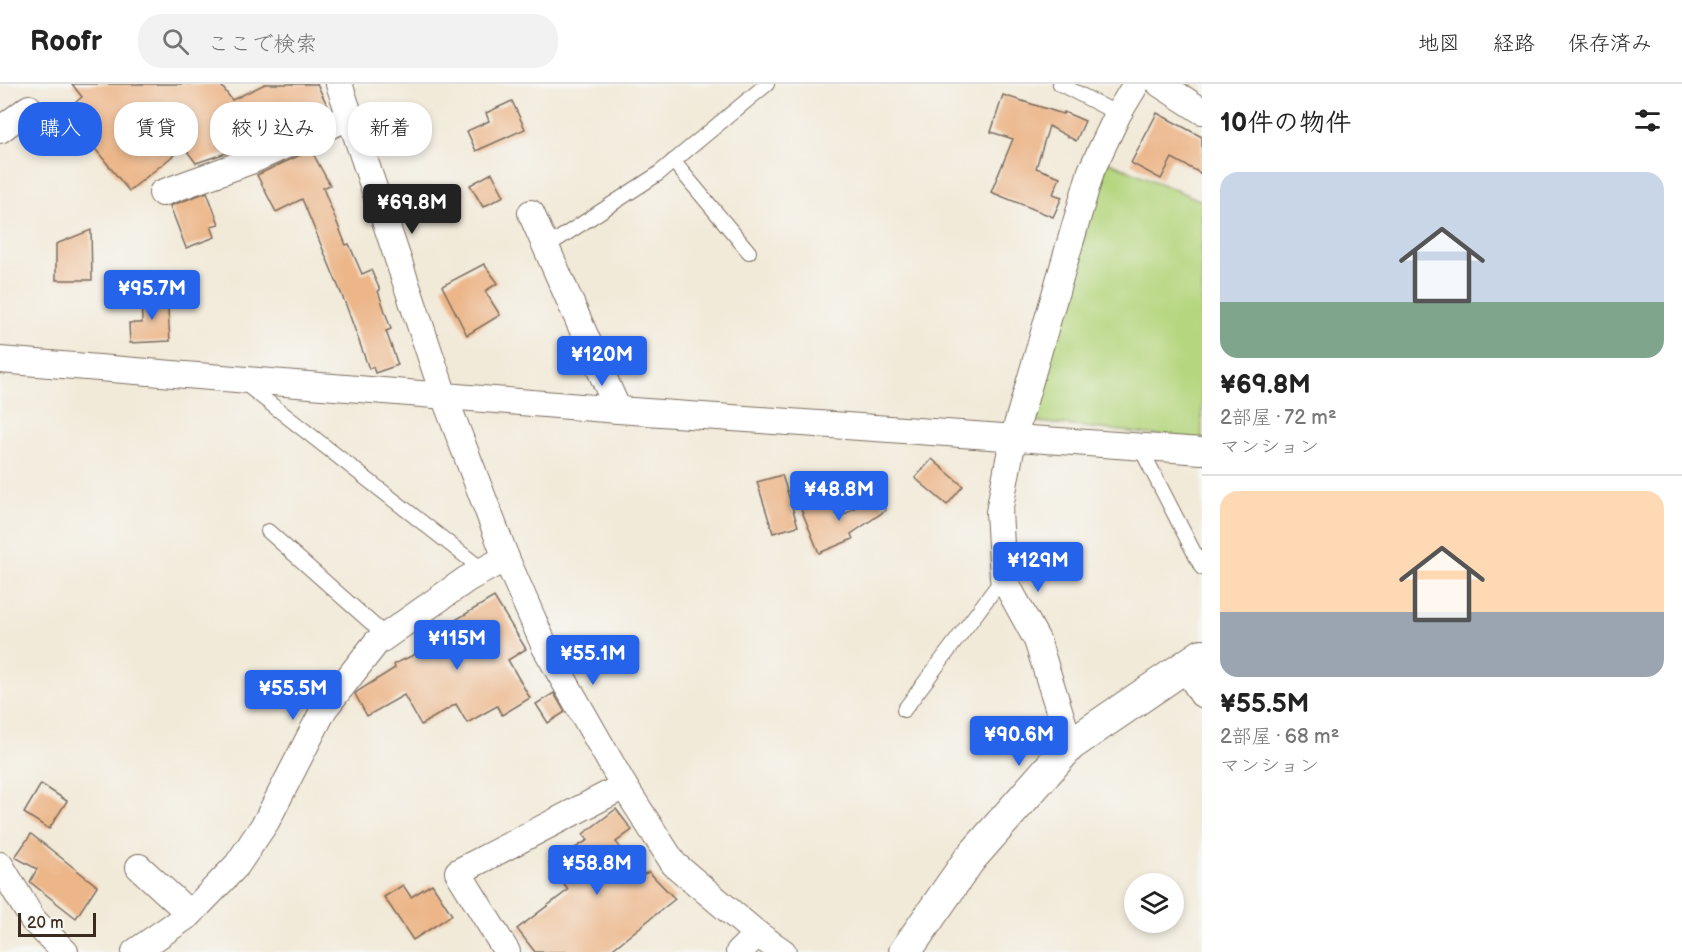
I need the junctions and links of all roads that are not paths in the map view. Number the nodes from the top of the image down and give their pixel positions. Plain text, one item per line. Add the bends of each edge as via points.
1 (767, 84) edge
2 (1060, 84) edge
3 (1136, 84) edge
4 (1160, 84) edge
5 (343, 86) edge
6 (1202, 111) edge
7 (348, 112) edge
8 (1118, 114) junction
9 (18, 116) edge
10 (348, 117) edge
11 (0, 130) edge
12 (362, 156) edge
13 (673, 161) junction
14 (162, 193) dead end
15 (531, 213) dead end
16 (546, 247) junction
17 (748, 252) dead end
18 (0, 360) edge
19 (239, 379) junction
20 (444, 396) junction
21 (618, 410) junction
22 (1013, 439) junction
23 (1140, 447) junction
24 (1202, 451) edge
25 (268, 531) dead end
26 (506, 558) junction
27 (1202, 568) edge
28 (483, 570) junction
29 (1003, 578) junction
30 (386, 636) junction
31 (1193, 660) edge
32 (1202, 694) edge
33 (904, 711) dead end
34 (1070, 746) junction
35 (624, 786) junction
36 (0, 865) edge
37 (140, 867) dead end
38 (190, 914) junction
39 (748, 943) edge
40 (65, 952) edge
41 (135, 952) edge
42 (507, 952) edge
43 (783, 952) edge
44 (905, 952) edge

1 - 13 lane
2 - 8 lane
3 - 8 street
4 - 6 street
5 - 7 street
8 - 22 street via 1091,171
9 - 11 street
10 - 14 street via 253,160
12 - 20 street
13 - 16 lane
13 - 17 lane
15 - 16 street
16 - 21 street
18 - 19 street
19 - 20 street
19 - 28 lane
20 - 21 street
20 - 26 street
21 - 22 street
22 - 23 street
22 - 29 street via 999,512
23 - 24 street
23 - 27 lane
25 - 30 lane
26 - 28 street
26 - 35 street via 545,647
28 - 30 street
29 - 33 lane
29 - 34 street via 1037,640
30 - 38 street via 376,643 324,709 266,822 237,865
31 - 32 street
31 - 34 street
34 - 44 street via 969,860
35 - 39 street via 674,864
35 - 42 street via 458,872
36 - 40 street via 33,920
37 - 38 street
38 - 41 street
39 - 43 street

